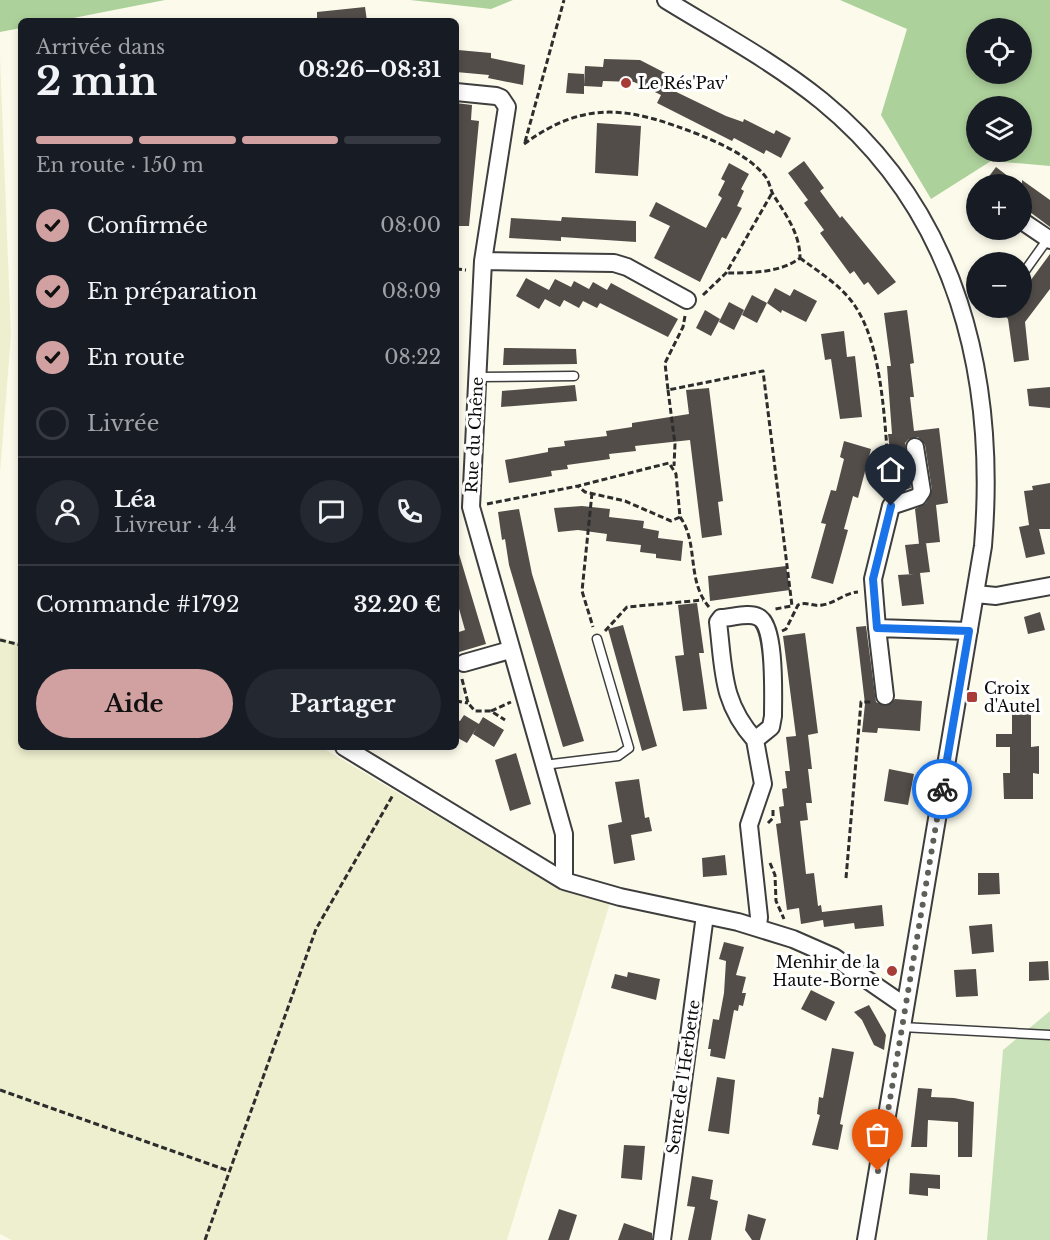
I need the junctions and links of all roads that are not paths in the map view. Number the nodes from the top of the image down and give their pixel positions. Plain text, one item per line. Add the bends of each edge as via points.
1 (666, 0) edge
2 (459, 92) edge
3 (1032, 228) edge
4 (1049, 240) edge
5 (483, 261) junction
6 (1032, 262) edge
7 (687, 300) road end
8 (476, 376) junction
9 (574, 376) dead end
10 (915, 447) dead end
11 (1050, 586) edge
12 (976, 594) junction
13 (877, 628) junction
14 (969, 631) junction
15 (597, 639) road end
16 (510, 650) junction
17 (463, 670) road end
18 (885, 696) road end
19 (755, 740) junction
20 (349, 750) edge
21 (544, 765) junction
22 (564, 881) junction
23 (705, 915) junction
24 (758, 927) junction
25 (905, 1006) junction
26 (902, 1027) junction
27 (1050, 1035) edge
28 (662, 1240) edge
29 (866, 1240) edge

1 - 12 street via 746,48 823,102 865,141 920,215 944,261 963,316 982,399 986,510
2 - 5 street, Rue du Chêne via 496,96 507,107
3 - 4 street
4 - 6 lane
5 - 7 street via 614,263
5 - 8 street, Rue du Chêne
8 - 9 lane
8 - 16 street, Rue du Chêne via 471,507
10 - 13 street via 922,491 918,497 891,506 872,591
11 - 12 street via 996,596
12 - 14 street
13 - 14 street
13 - 18 street
14 - 25 street
15 - 21 lane via 629,748 618,756
16 - 17 street
16 - 21 street, Rue du Chêne
19 - 19 street via 771,727 773,716 771,634 758,616 719,620 728,698
19 - 24 street via 763,784 749,825
20 - 22 street
21 - 22 street, Rue du Chêne via 564,834
22 - 23 street via 611,896
23 - 24 street
23 - 28 street, Sente de l'Herbette
24 - 25 street via 834,957
25 - 26 street
26 - 27 lane
26 - 29 street

